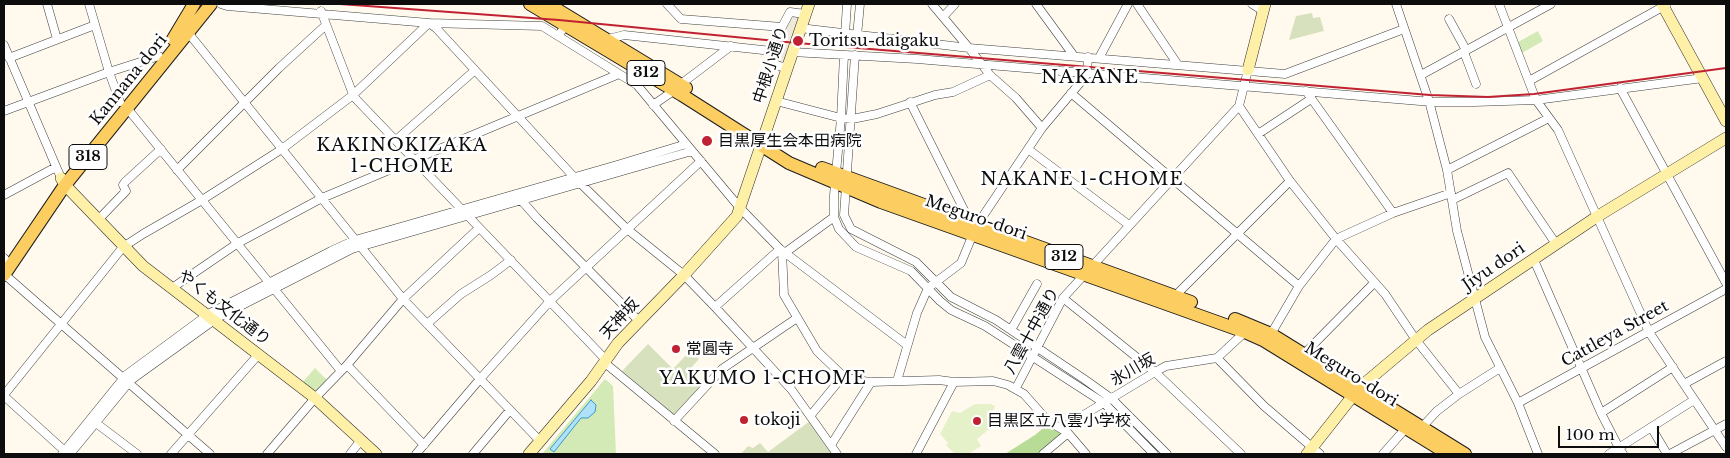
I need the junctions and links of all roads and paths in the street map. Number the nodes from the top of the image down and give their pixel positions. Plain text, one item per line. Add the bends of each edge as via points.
1 (46, 4) edge
2 (89, 4) edge
3 (194, 4) edge
4 (202, 4) edge
5 (211, 4) edge
6 (221, 4) edge
7 (530, 4) edge
8 (548, 4) edge
9 (668, 4) edge
10 (848, 4) edge
11 (860, 4) edge
12 (932, 4) edge
13 (955, 4) edge
14 (1036, 4) edge
15 (1128, 4) edge
16 (1137, 4) edge
17 (1252, 4) edge
18 (1396, 4) edge
19 (1499, 4) edge
20 (1551, 4) edge
21 (1665, 5) edge
22 (807, 7) edge
23 (1264, 8) edge
24 (321, 12) junction
25 (943, 17) junction
26 (1449, 19) dead end
27 (429, 23) junction
28 (95, 25) junction
29 (326, 25) junction
30 (1508, 27) junction
31 (800, 28) junction
32 (1404, 29) junction
33 (562, 31) junction
34 (190, 35) junction
35 (851, 35) junction
36 (57, 39) junction
37 (608, 39) junction
38 (176, 42) junction
39 (4, 45) edge
40 (731, 46) junction
41 (969, 48) junction
42 (1465, 51) junction
43 (792, 52) junction
44 (850, 55) junction
45 (159, 56) junction
46 (1074, 56) junction
47 (1088, 57) junction
48 (10, 58) junction
49 (1099, 58) junction
50 (980, 64) junction
51 (788, 65) junction
52 (1178, 65) junction
53 (634, 66) junction
54 (474, 71) junction
55 (109, 72) junction
56 (1087, 72) junction
57 (990, 75) junction
58 (1421, 75) junction
59 (623, 76) junction
60 (1246, 78) junction
61 (1703, 78) junction
62 (1529, 81) junction
63 (1476, 84) dead end
64 (677, 87) junction
65 (1620, 88) junction
66 (1306, 91) junction
67 (1071, 93) junction
68 (353, 95) junction
69 (1311, 99) junction
70 (1536, 100) junction
71 (776, 101) junction
72 (28, 102) junction
73 (245, 102) junction
74 (910, 102) junction
75 (1429, 102) junction
76 (123, 105) junction
77 (654, 105) junction
78 (1239, 106) junction
79 (4, 112) edge
80 (518, 116) junction
81 (841, 118) junction
82 (1549, 118) junction
83 (852, 119) junction
84 (1726, 121) edge
85 (1042, 128) junction
86 (1258, 134) junction
87 (1726, 138) edge
88 (396, 140) junction
89 (762, 142) junction
90 (685, 143) junction
91 (282, 148) junction
92 (1028, 149) junction
93 (161, 150) junction
94 (692, 151) junction
95 (414, 159) junction
96 (701, 162) junction
97 (177, 170) junction
98 (1447, 170) junction
99 (1668, 174) junction
100 (61, 177) junction
101 (1172, 179) junction
102 (577, 180) junction
103 (1290, 180) junction
104 (841, 181) junction
105 (4, 195) edge
106 (1452, 196) junction
107 (322, 198) junction
108 (202, 200) junction
109 (521, 200) junction
110 (740, 208) junction
111 (461, 209) junction
112 (1394, 213) junction
113 (467, 216) junction
114 (1598, 216) junction
115 (834, 217) junction
116 (98, 220) junction
117 (1129, 225) junction
118 (974, 227) junction
119 (479, 228) junction
120 (627, 229) junction
121 (1237, 233) junction
122 (1336, 238) junction
123 (238, 243) junction
124 (358, 243) junction
125 (1556, 244) junction
126 (124, 247) junction
127 (783, 251) junction
128 (4, 259) edge
129 (511, 260) junction
130 (1534, 260) junction
131 (586, 267) junction
132 (1087, 270) junction
133 (4, 274) edge
134 (684, 275) junction
135 (935, 281) junction
136 (1374, 283) junction
137 (1726, 283) edge
138 (1037, 284) dead end
139 (272, 285) junction
140 (1299, 286) junction
141 (172, 288) junction
142 (928, 288) junction
143 (1726, 289) edge
144 (1177, 297) junction
145 (1063, 298) junction
146 (402, 299) junction
147 (1475, 299) junction
148 (550, 301) junction
149 (715, 307) junction
150 (210, 318) junction
151 (797, 318) junction
152 (639, 321) junction
153 (61, 323) junction
154 (427, 324) junction
155 (1011, 330) junction
156 (1246, 332) junction
157 (1649, 332) junction
158 (1271, 334) junction
159 (1416, 340) junction
160 (907, 345) junction
161 (1036, 347) junction
162 (753, 348) junction
163 (1304, 354) junction
164 (258, 355) junction
165 (1032, 356) junction
166 (1217, 358) junction
167 (1726, 361) edge
168 (606, 362) junction
169 (1673, 367) junction
170 (344, 368) junction
171 (1500, 368) junction
172 (1582, 368) junction
173 (1155, 372) junction
174 (843, 376) junction
175 (480, 379) junction
176 (126, 381) junction
177 (897, 381) junction
178 (871, 382) junction
179 (954, 382) junction
180 (1684, 384) junction
181 (1016, 388) junction
182 (1356, 392) junction
183 (1459, 394) junction
184 (4, 395) edge
185 (315, 398) junction
186 (1112, 399) junction
187 (1694, 400) junction
188 (1104, 403) junction
189 (1518, 403) junction
190 (510, 410) junction
191 (1601, 413) junction
192 (811, 415) junction
193 (674, 421) junction
194 (96, 423) junction
195 (1726, 424) edge
196 (1422, 427) junction
197 (1651, 427) junction
198 (1406, 428) junction
199 (1065, 430) junction
200 (1715, 430) junction
201 (186, 438) junction
202 (361, 440) junction
203 (540, 441) junction
204 (424, 445) junction
205 (831, 445) junction
206 (1726, 447) edge
207 (1621, 451) edge
208 (1313, 452) edge
209 (66, 453) edge
210 (136, 454) edge
211 (171, 454) edge
212 (210, 454) edge
213 (268, 454) edge
214 (350, 454) edge
215 (376, 454) edge
216 (416, 454) edge
217 (473, 454) edge
218 (529, 454) edge
219 (715, 454) edge
220 (837, 454) edge
221 (916, 454) edge
222 (1043, 454) edge
223 (1086, 454) edge
224 (1154, 454) edge
225 (1167, 454) edge
226 (1241, 454) edge
227 (1383, 454) edge
228 (1448, 454) edge
229 (1465, 454) edge
230 (1538, 454) edge
231 (1609, 454) edge
232 (1669, 454) edge

1 - 36 street
2 - 28 street
3 - 38 main road
4 - 38 main road, Kannana dori / 318
5 - 38 main road, Kannana dori / 318
6 - 24 street
6 - 34 main road
7 - 33 main road, Meguro-dori / 312
8 - 37 main road, Meguro-dori / 312
9 - 22 street via 681,19 782,27 790,12
10 - 35 street
11 - 35 street
12 - 25 street
13 - 25 street
14 - 46 street
15 - 49 street
16 - 52 street
17 - 23 street
18 - 32 street
19 - 30 street
20 - 30 street
21 - 61 street
21 - 62 street
22 - 31 street, 中根小通り
23 - 60 street
24 - 27 street
24 - 29 street
25 - 41 street
26 - 42 street
27 - 33 street via 542,26
27 - 54 street
27 - 68 street
28 - 36 street
28 - 55 street
29 - 68 street
29 - 73 street
30 - 42 street
30 - 62 street
31 - 35 street
31 - 43 street, 中根小通り
32 - 58 street
32 - 60 street via 1285,74
33 - 53 main road, Meguro-dori / 312
33 - 59 street
34 - 38 main road
34 - 73 street
35 - 41 street
36 - 48 street
37 - 40 street via 624,35
37 - 64 main road, Meguro-dori / 312
38 - 45 main road, Kannana dori / 318
38 - 76 main road, Kannana dori / 318
39 - 48 street
40 - 51 street via 772,51 772,63 782,67
40 - 64 street
41 - 46 street
41 - 50 street
42 - 58 street
42 - 63 street
43 - 44 street
43 - 51 street, 中根小通り
44 - 50 street
44 - 81 street
44 - 83 street
45 - 55 street
45 - 76 main road, Kannana dori / 318
46 - 47 street
47 - 49 street
47 - 56 street
48 - 72 street
49 - 52 street
50 - 56 street
50 - 57 street
51 - 71 street, 中根小通り
52 - 60 street
53 - 59 street
53 - 64 main road, Meguro-dori / 312
54 - 80 street
54 - 88 street
55 - 72 street
55 - 76 street
56 - 60 street
56 - 67 street
57 - 74 street via 954,92
57 - 85 street
58 - 75 street
59 - 77 street via 637,85
59 - 80 street
60 - 66 street
60 - 78 street
61 - 65 street
61 - 84 street
62 - 70 street
64 - 77 street
64 - 89 main road, Meguro-dori / 312
65 - 70 street
65 - 99 street
66 - 69 street
66 - 75 street
67 - 85 street
67 - 101 street
68 - 88 street
68 - 91 street
69 - 86 street
69 - 112 street
70 - 75 street
70 - 82 street
71 - 81 street
71 - 89 street, 中根小通り
72 - 79 street
72 - 100 street
73 - 91 street
73 - 97 street
74 - 83 street
74 - 118 street
75 - 98 street
76 - 93 street
76 - 100 main road, Kannana dori / 318
77 - 90 street
78 - 86 street
78 - 101 street, 八雲十中通り
80 - 95 street
80 - 102 street
81 - 83 street
81 - 104 street
82 - 98 street
82 - 114 street via 1558,130
83 - 104 street
85 - 92 street
86 - 103 street
87 - 99 street, Jiyu dori
88 - 95 street
89 - 104 main road, Meguro-dori / 312 via 789,163
89 - 110 street, 中根小通り
90 - 94 street
90 - 102 street
91 - 107 street
91 - 108 street
92 - 117 street
92 - 118 street
93 - 97 street
93 - 116 street via 125,182 126,191
94 - 96 street
94 - 102 street
95 - 107 street
95 - 111 street
96 - 110 street
96 - 120 street
97 - 108 street
98 - 106 street
99 - 114 street, Jiyu dori
99 - 137 street
100 - 105 street
100 - 116 street, やくも文化通り
100 - 128 main road, Kannana dori / 318
100 - 133 main road, Kannana dori / 318
101 - 117 street, 八雲十中通り
101 - 121 street
102 - 109 street
102 - 111 street
102 - 120 street
103 - 121 street
103 - 122 street
104 - 115 street
104 - 118 main road, Meguro-dori / 312 via 880,202
104 - 135 street via 844,215 851,229 916,262
106 - 112 street
106 - 125 street via 1508,173
106 - 147 street via 1457,231
107 - 123 street
107 - 124 street
108 - 123 street
108 - 126 street
109 - 113 street
109 - 131 street
110 - 127 street
110 - 134 street, 天神坂 via 736,218
111 - 113 street
111 - 124 street
112 - 122 street
113 - 119 street
113 - 124 street
114 - 125 street, Jiyu dori
114 - 157 street
115 - 127 street
115 - 142 street via 839,229 856,247 911,271
116 - 126 street, やくも文化通り
117 - 132 street, 八雲十中通り
118 - 132 main road, Meguro-dori / 312
118 - 135 street via 961,263
119 - 129 street
119 - 146 street
120 - 131 street
120 - 134 street
121 - 140 street
121 - 144 street
122 - 136 street
122 - 140 street
123 - 139 street
123 - 141 street
124 - 139 street
124 - 146 street
125 - 130 street, Jiyu dori
126 - 141 street, やくも文化通り
126 - 153 street
127 - 149 street
127 - 151 street via 784,296
127 - 160 street
129 - 148 street
129 - 154 street via 461,294
130 - 147 street, Jiyu dori
130 - 172 street
131 - 148 street
131 - 152 street
132 - 144 main road, Meguro-dori / 312
132 - 145 street, 八雲十中通り
132 - 156 main road, Meguro-dori / 312
133 - 153 street
134 - 149 street
134 - 152 street, 天神坂
135 - 142 street
135 - 155 street via 951,297
136 - 159 street
136 - 163 street
138 - 155 street
139 - 150 street
139 - 170 street
140 - 158 street
141 - 150 street, やくも文化通り
142 - 160 street
142 - 165 street via 952,310 985,326
143 - 157 street, Cattleya Street
144 - 158 main road, Meguro-dori / 312
145 - 161 street, 八雲十中通り
145 - 173 street
146 - 154 street
146 - 170 street
147 - 159 street, Jiyu dori
147 - 171 street via 1486,337
148 - 168 street
148 - 175 street
149 - 162 street
150 - 164 street, やくも文化通り
150 - 176 street
151 - 162 street
151 - 174 street via 817,351
152 - 168 street, 天神坂
153 - 176 street
153 - 184 street
154 - 175 street
155 - 161 street
156 - 166 street
156 - 182 main road, Meguro-dori / 312
157 - 169 street
157 - 172 street, Cattleya Street
158 - 163 main road, Meguro-dori / 312
159 - 182 street, Jiyu dori
159 - 183 street
160 - 177 street
161 - 165 street, 八雲十中通り
161 - 186 street
162 - 192 street
162 - 193 street via 722,370
163 - 182 main road, Meguro-dori / 312
164 - 185 street, やくも文化通り
164 - 201 street
165 - 181 street, 八雲十中通り
165 - 188 street
166 - 173 street, 氷川坂 via 1166,366
166 - 208 street
167 - 180 street
168 - 193 street
168 - 203 street, 天神坂
169 - 180 street
169 - 191 street
170 - 185 street
170 - 204 street
171 - 183 street
171 - 189 street
172 - 189 street, Cattleya Street
172 - 191 street
173 - 186 street, 氷川坂
173 - 226 street
174 - 178 street, 八雲十中通り
174 - 192 street
175 - 190 street
175 - 204 street
176 - 194 street
176 - 201 street
176 - 209 street
177 - 178 street, 八雲十中通り
177 - 179 street, 八雲十中通り
178 - 205 street
179 - 181 street, 八雲十中通り via 993,381
179 - 221 street
180 - 187 street
181 - 199 street via 1047,420
182 - 196 main road, Meguro-dori / 312
182 - 198 main road, Meguro-dori / 312
182 - 208 street, Jiyu dori
183 - 196 street
184 - 209 street
185 - 202 street, やくも文化通り
185 - 213 street
186 - 188 street, 氷川坂
186 - 225 street
187 - 197 street
187 - 200 street
188 - 199 street, 氷川坂
188 - 224 street
189 - 230 street
190 - 203 street
190 - 217 street
191 - 207 street
192 - 205 street
193 - 219 street
194 - 209 street
194 - 210 street
195 - 200 street
196 - 229 main road, Meguro-dori / 312
197 - 207 street
197 - 232 street
198 - 227 street
198 - 228 main road, Meguro-dori / 312
199 - 222 street, 氷川坂
199 - 223 street
200 - 206 street
200 - 232 street
201 - 211 street
201 - 212 street
202 - 214 street
202 - 215 street, やくも文化通り
203 - 218 street, 天神坂
204 - 216 street
205 - 220 street
207 - 231 street

